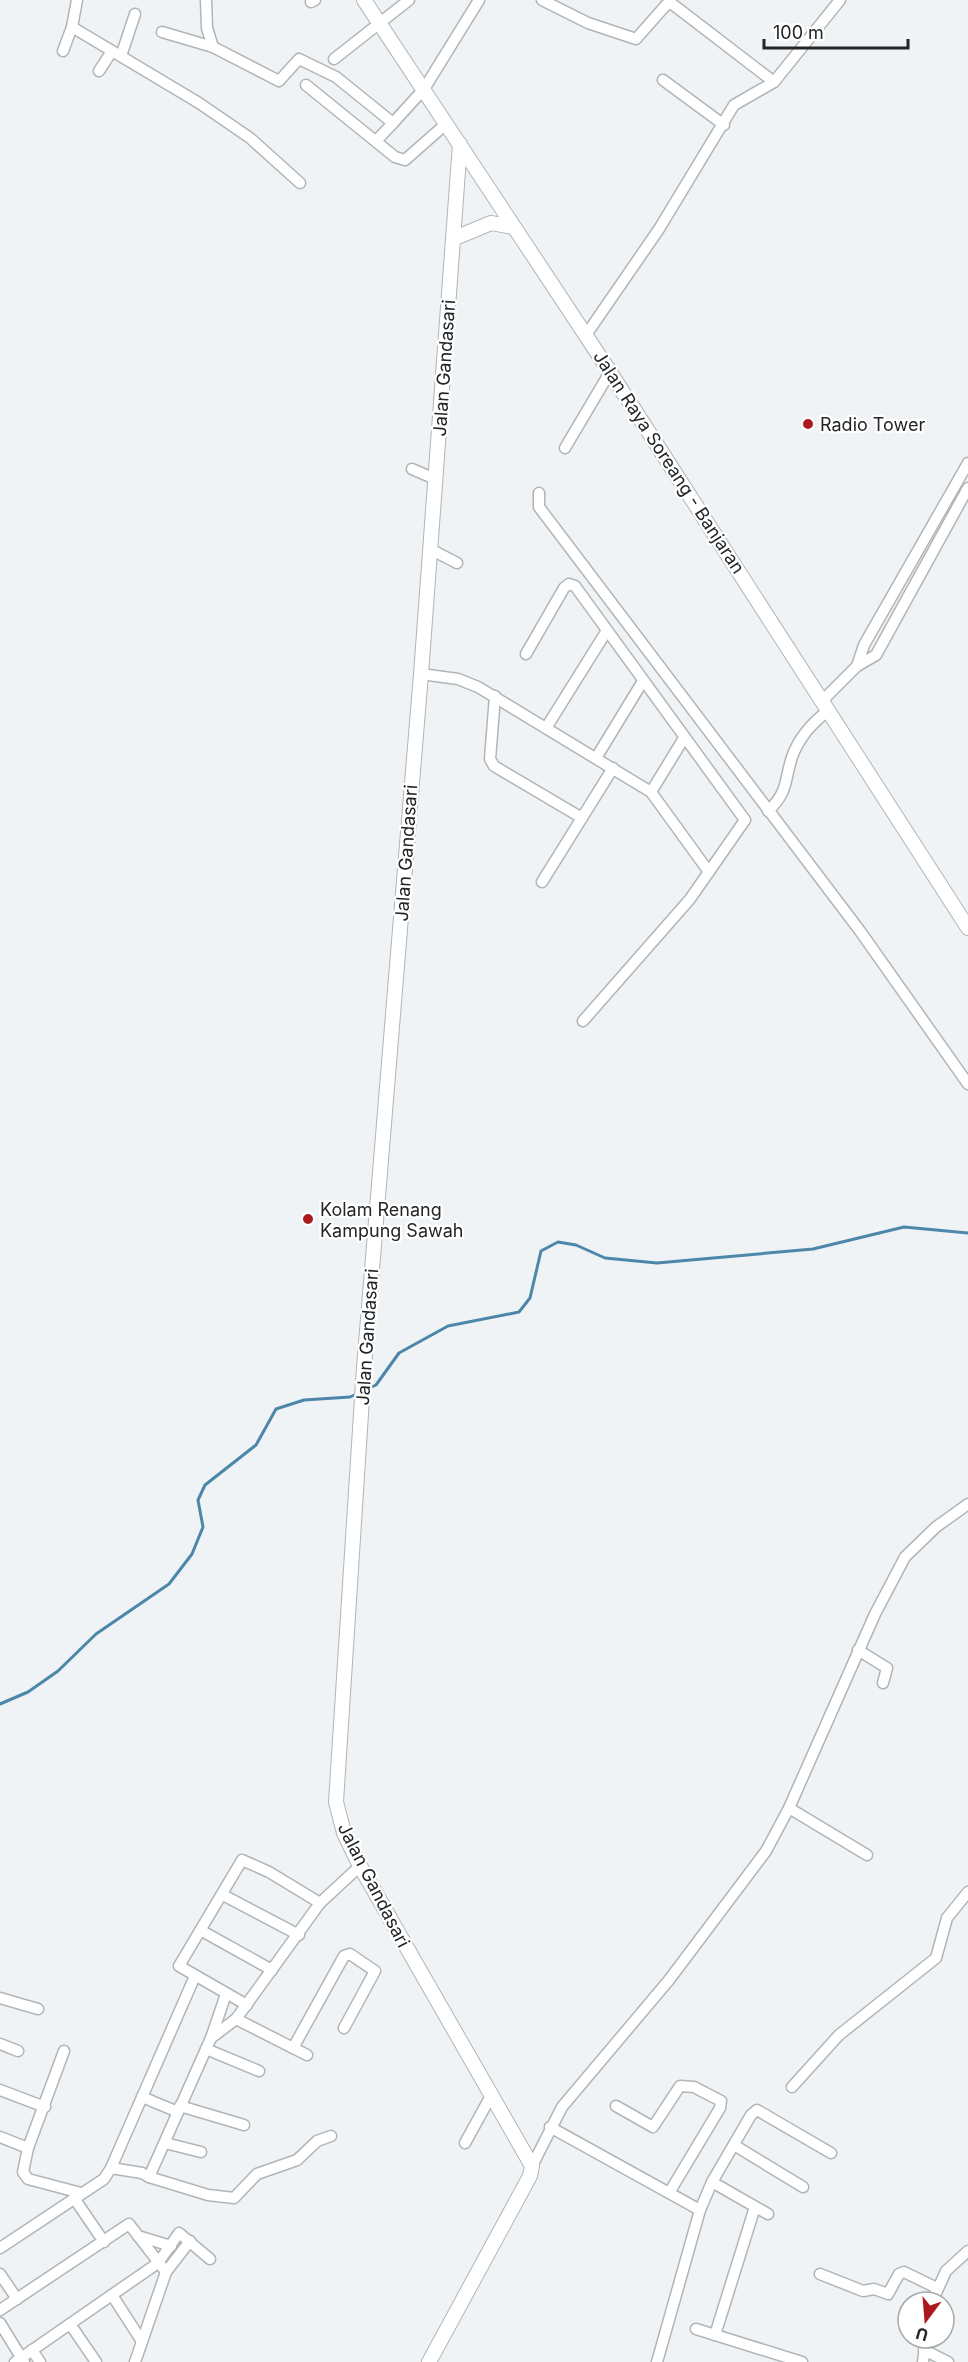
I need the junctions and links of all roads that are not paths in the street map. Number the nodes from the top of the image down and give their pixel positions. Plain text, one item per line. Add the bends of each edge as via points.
1 (77, 0) edge
2 (206, 0) edge
3 (364, 0) edge
4 (409, 0) edge
5 (479, 0) edge
6 (542, 0) edge
7 (840, 0) edge
8 (135, 14) dead end
9 (380, 24) junction
10 (72, 27) junction
11 (162, 32) dead end
12 (213, 47) junction
13 (63, 51) dead end
14 (116, 53) junction
15 (334, 59) dead end
16 (99, 71) dead end
17 (663, 80) dead end
18 (774, 82) junction
19 (306, 85) dead end
20 (424, 89) junction
21 (393, 123) junction
22 (447, 123) junction
23 (724, 125) junction
24 (376, 141) junction
25 (460, 144) junction
26 (300, 183) dead end
27 (513, 227) junction
28 (455, 238) junction
29 (586, 335) junction
30 (610, 372) junction
31 (565, 448) dead end
32 (968, 463) edge
33 (412, 469) dead end
34 (435, 479) junction
35 (968, 488) edge
36 (539, 493) dead end
37 (430, 549) junction
38 (914, 557) junction
39 (457, 563) dead end
40 (925, 564) junction
41 (606, 632) junction
42 (526, 654) dead end
43 (857, 666) junction
44 (421, 674) junction
45 (643, 681) junction
46 (495, 696) junction
47 (826, 705) junction
48 (546, 728) junction
49 (684, 738) junction
50 (596, 758) junction
51 (613, 768) junction
52 (651, 792) junction
53 (768, 811) junction
54 (582, 818) junction
55 (710, 872) junction
56 (543, 882) dead end
57 (968, 928) edge
58 (583, 1021) dead end
59 (968, 1084) edge
60 (968, 1504) edge
61 (858, 1650) junction
62 (883, 1683) dead end
63 (789, 1808) junction
64 (867, 1855) dead end
65 (360, 1866) junction
66 (968, 1892) edge
67 (223, 1895) junction
68 (320, 1903) junction
69 (202, 1931) junction
70 (299, 1935) junction
71 (272, 1970) junction
72 (195, 1976) junction
73 (226, 1994) junction
74 (0, 1998) edge
75 (247, 2005) junction
76 (38, 2009) dead end
77 (236, 2019) junction
78 (344, 2028) dead end
79 (211, 2038) junction
80 (0, 2044) edge
81 (293, 2048) junction
82 (206, 2049) junction
83 (18, 2051) dead end
84 (64, 2051) dead end
85 (307, 2055) dead end
86 (259, 2071) dead end
87 (792, 2087) dead end
88 (0, 2090) edge
89 (492, 2094) junction
90 (142, 2097) junction
91 (616, 2106) dead end
92 (45, 2107) junction
93 (179, 2109) junction
94 (244, 2125) dead end
95 (550, 2127) junction
96 (331, 2136) dead end
97 (0, 2137) edge
98 (165, 2143) junction
99 (465, 2143) dead end
100 (734, 2145) junction
101 (28, 2148) junction
102 (201, 2152) dead end
103 (831, 2153) dead end
104 (532, 2166) junction
105 (111, 2168) junction
106 (149, 2177) junction
107 (712, 2182) junction
108 (803, 2187) dead end
109 (669, 2193) junction
110 (78, 2196) junction
111 (755, 2206) junction
112 (700, 2210) junction
113 (768, 2214) dead end
114 (138, 2236) junction
115 (190, 2241) junction
116 (104, 2242) junction
117 (171, 2246) junction
118 (0, 2248) edge
119 (968, 2251) edge
120 (210, 2259) dead end
121 (158, 2264) junction
122 (166, 2272) junction
123 (0, 2274) edge
124 (820, 2274) dead end
125 (937, 2288) joint
126 (112, 2295) junction
127 (17, 2299) junction
128 (0, 2310) edge
129 (0, 2323) edge
130 (70, 2324) junction
131 (696, 2329) dead end
132 (714, 2335) junction
133 (141, 2340) junction
134 (32, 2350) junction
135 (924, 2350) joint
136 (20, 2360) edge
137 (789, 2360) edge
138 (40, 2362) edge
139 (96, 2362) edge
140 (135, 2362) edge
141 (429, 2362) edge
142 (657, 2362) edge
143 (802, 2362) edge
144 (923, 2362) edge
145 (948, 2362) edge

1 - 10 street
2 - 12 street via 207,28
3 - 9 street, Jalan Raya Soreang - Banjaran
4 - 9 street
5 - 20 street
6 - 18 street via 588,23 636,39 671,3
7 - 18 street
8 - 14 street
9 - 15 street
9 - 20 street, Jalan Raya Soreang - Banjaran
10 - 13 street
10 - 14 street
11 - 12 street
12 - 21 street via 276,81 299,60 336,77
14 - 16 street
14 - 26 street via 250,138
17 - 23 street
18 - 23 street via 740,99
19 - 24 street
20 - 21 street
20 - 22 street, Jalan Raya Soreang - Banjaran
21 - 24 street
22 - 24 street via 405,160
22 - 25 street, Jalan Raya Soreang - Banjaran
23 - 29 street
25 - 27 street, Jalan Raya Soreang - Banjaran
25 - 28 street, Jalan Gandasari
27 - 28 street via 491,223
27 - 29 street, Jalan Raya Soreang - Banjaran
28 - 34 street, Jalan Gandasari
29 - 30 street, Jalan Raya Soreang - Banjaran
30 - 31 street
30 - 47 street, Jalan Raya Soreang - Banjaran
32 - 38 street
33 - 34 street
34 - 37 street, Jalan Gandasari
35 - 40 street
36 - 53 street via 539,507
37 - 39 street
37 - 44 street, Jalan Gandasari
38 - 40 street
38 - 43 street via 864,645
40 - 43 street via 876,655
41 - 42 street via 575,586 569,584
41 - 45 street
41 - 48 street
43 - 47 street
44 - 46 street via 458,679
44 - 65 street, Jalan Gandasari via 364,1367 336,1802 344,1833
45 - 49 street
45 - 50 street
46 - 48 street
46 - 54 street via 490,759 494,766
47 - 53 street via 792,756 787,786
47 - 57 street, Jalan Raya Soreang - Banjaran
48 - 50 street
49 - 52 street
49 - 55 street via 745,820
50 - 51 street
51 - 52 street
51 - 54 street
52 - 55 street
53 - 59 street
54 - 56 street
55 - 58 street
60 - 61 street via 911,1550
61 - 62 street via 886,1668
61 - 63 street
63 - 64 street
63 - 95 street via 759,1862
65 - 68 street
65 - 89 street, Jalan Gandasari
66 - 87 street via 947,1918 936,1958 839,2035
67 - 68 street via 243,1859
67 - 69 street
67 - 70 street
68 - 70 street
69 - 71 street
69 - 72 street via 180,1964 181,1969
70 - 71 street
71 - 75 street
72 - 73 street
72 - 90 street
73 - 75 street
73 - 79 street
74 - 76 street
75 - 77 street
77 - 79 street
77 - 81 street
78 - 81 street via 375,1971 350,1954 344,1956
79 - 82 street
80 - 83 street
81 - 85 street
82 - 86 street
82 - 93 street
84 - 92 street
88 - 92 street
89 - 99 street
89 - 104 street, Jalan Gandasari
90 - 93 street
90 - 105 street
91 - 109 street via 653,2127 680,2086 694,2087 721,2101
92 - 101 street
93 - 94 street
93 - 98 street
95 - 104 street
95 - 109 street
96 - 106 street via 317,2141 297,2160 257,2174 234,2198 208,2195
97 - 101 street
98 - 102 street
98 - 106 street
100 - 103 street via 758,2110
100 - 107 street
100 - 108 street
101 - 110 street via 26,2176
104 - 141 street
105 - 106 street
105 - 110 street via 104,2179
107 - 111 street
107 - 112 street
109 - 112 street
110 - 116 street
110 - 118 street
111 - 113 street
111 - 132 street
112 - 142 street
114 - 116 street via 127,2224
114 - 117 street
114 - 121 street
115 - 117 street via 180,2233
115 - 120 street
115 - 122 street
116 - 127 street
117 - 121 street
119 - 125 street via 948,2268
121 - 122 street
121 - 126 street
122 - 133 street
123 - 127 street
124 - 125 street via 863,2291 874,2289 888,2294 904,2272
126 - 130 street
126 - 133 street
127 - 128 street
129 - 136 street
130 - 134 street
130 - 139 street
131 - 132 street
132 - 137 street
133 - 140 street
134 - 136 street
134 - 138 street
135 - 144 street
135 - 145 street
137 - 143 street

